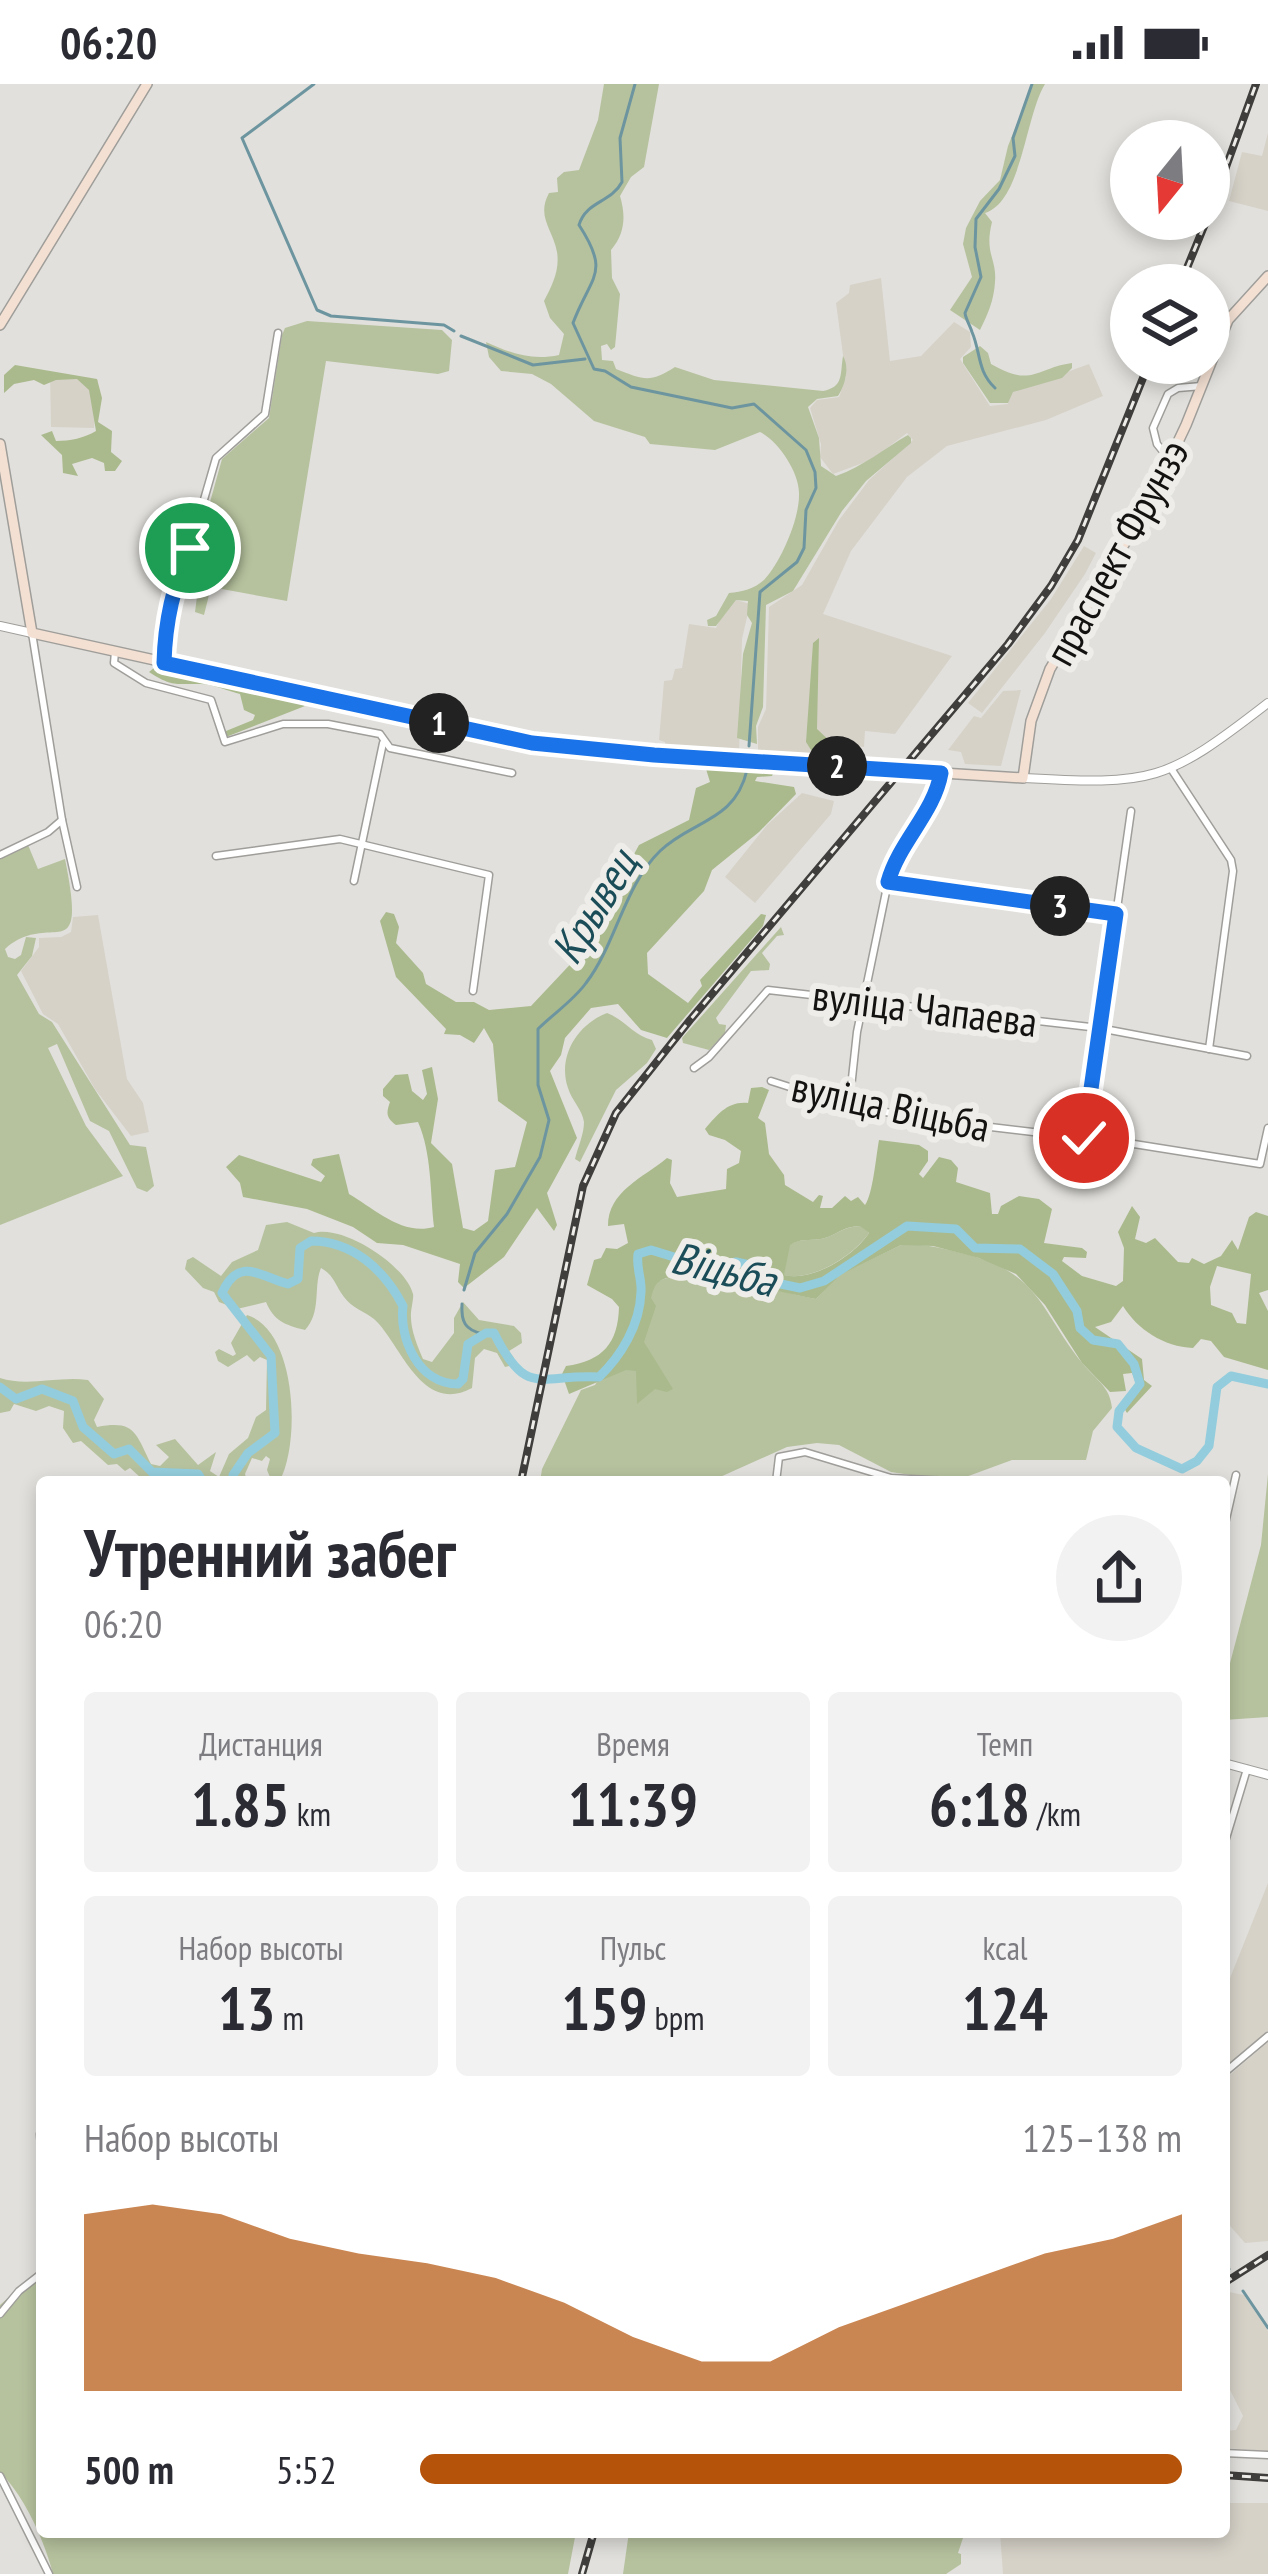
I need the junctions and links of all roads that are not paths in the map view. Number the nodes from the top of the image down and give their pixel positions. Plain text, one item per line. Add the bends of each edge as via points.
1 (147, 84) edge
2 (1268, 276) edge
3 (1, 322) edge
4 (278, 333) dead end
5 (1202, 386) junction
6 (0, 444) edge
7 (1170, 460) junction
8 (0, 626) edge
9 (32, 633) junction
10 (115, 652) junction
11 (164, 663) junction
12 (1268, 703) edge
13 (382, 742) junction
14 (1172, 770) junction
15 (512, 773) dead end
16 (941, 773) junction
17 (1023, 778) junction
18 (1131, 811) dead end
19 (62, 820) junction
20 (360, 841) junction
21 (0, 855) edge
22 (216, 856) dead end
23 (354, 881) dead end
24 (888, 882) junction
25 (77, 887) dead end
26 (1116, 914) junction
27 (473, 991) dead end
28 (863, 1000) junction
29 (1099, 1028) junction
30 (1209, 1049) junction
31 (1247, 1056) dead end
32 (694, 1068) dead end
33 (770, 1082) dead end
34 (849, 1106) junction
35 (1268, 1128) edge
36 (1084, 1138) junction
37 (1236, 1475) dead end
38 (777, 1476) edge
39 (886, 1476) edge
40 (1230, 1502) edge
41 (1230, 1765) edge
42 (1246, 1769) junction
43 (1268, 1775) edge
44 (1230, 1824) edge
45 (1268, 2036) edge
46 (1230, 2068) edge
47 (36, 2278) edge
48 (0, 2314) edge
49 (1230, 2453) edge
50 (1268, 2455) edge
51 (0, 2476) edge
52 (49, 2574) edge

1 - 3 main road
2 - 5 main road, праспект Фрунзэ via 1228,320
4 - 11 street via 265,414 216,458 176,583
5 - 7 main road, праспект Фрунзэ
5 - 7 street via 1168,394 1153,428
6 - 9 main road
7 - 17 main road, праспект Фрунзэ via 1050,669
8 - 9 street
9 - 10 main road
9 - 19 street
10 - 11 main road
10 - 13 street via 114,663 146,682 211,700 225,742 283,724 328,724 380,734
11 - 16 main road via 555,746
12 - 14 street
13 - 15 street
13 - 20 street
14 - 17 street via 1114,782
14 - 30 street via 1233,871
16 - 17 main road
16 - 24 street
18 - 26 street
19 - 21 street
19 - 25 street
20 - 22 street
20 - 23 street
20 - 27 street via 491,877
24 - 26 street
24 - 28 street
26 - 29 street
28 - 29 street, вуліца Чапаева
28 - 32 street, вуліца Чапаева via 768,990
28 - 34 street
29 - 30 street, вуліца Чапаева
29 - 36 street
30 - 31 street, вуліца Чапаева
33 - 34 street, вуліца Віцьба
34 - 36 street, вуліца Віцьба
35 - 36 street, вуліца Віцьба via 1260,1164
37 - 40 street
38 - 39 street via 779,1457 805,1452
41 - 42 street
42 - 43 street
42 - 44 street
45 - 46 street
47 - 48 street
49 - 50 street
51 - 52 street

